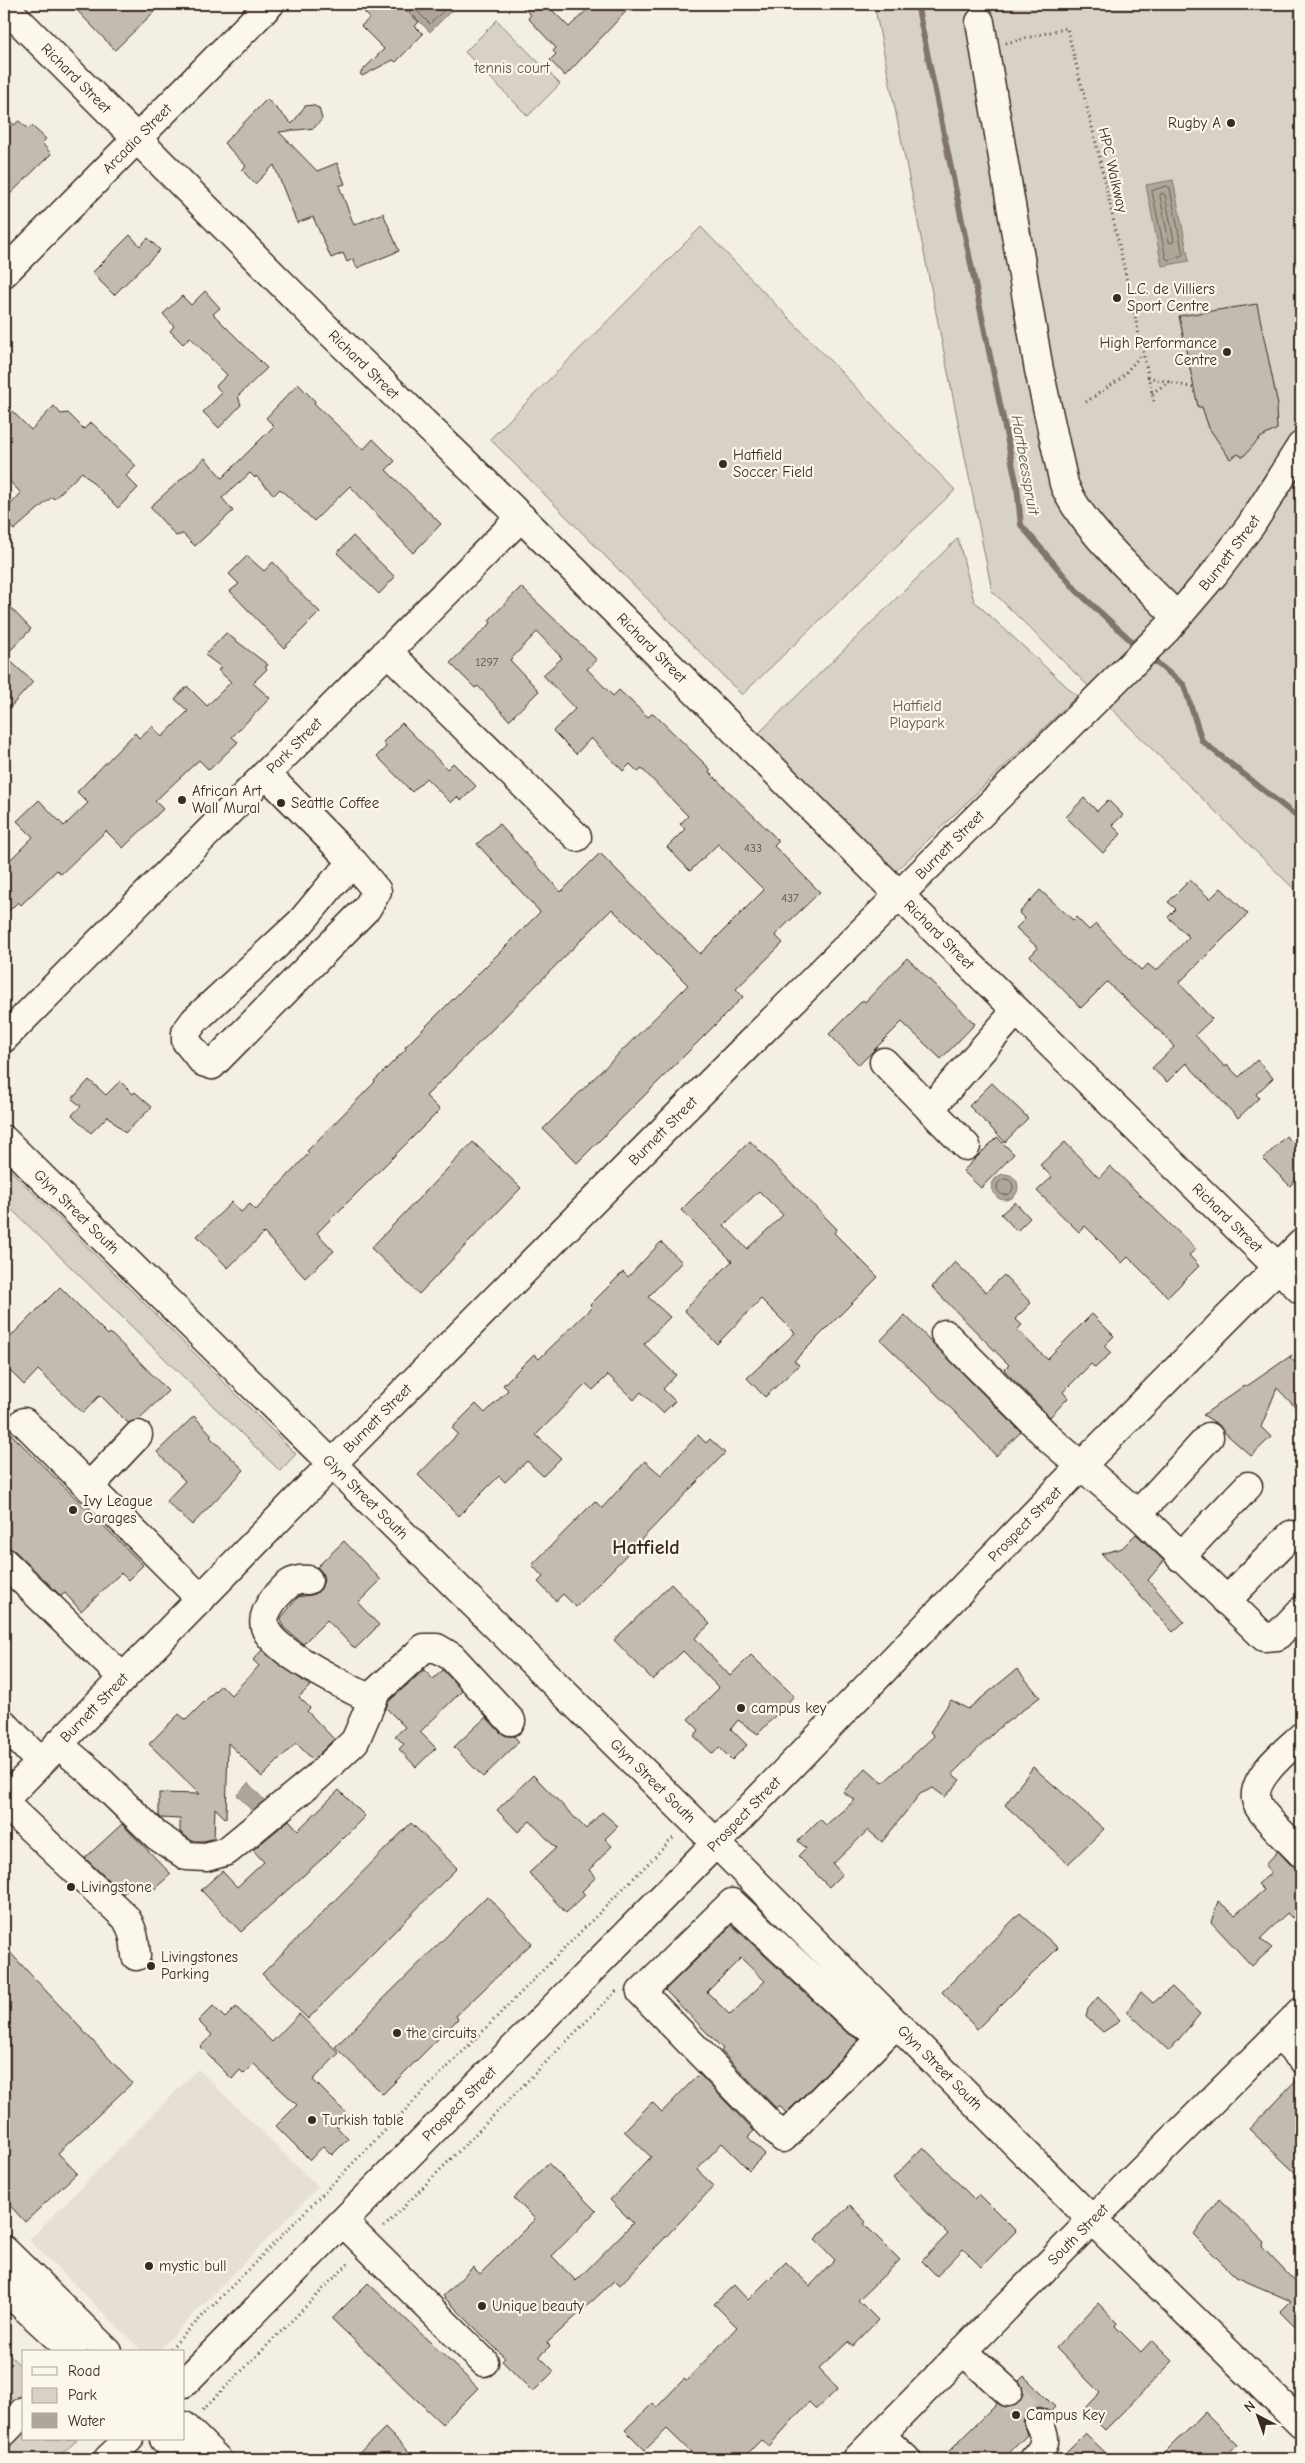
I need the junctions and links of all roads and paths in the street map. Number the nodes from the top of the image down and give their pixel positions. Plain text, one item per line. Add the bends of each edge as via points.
1 (270, 4) edge
2 (4, 6) edge
3 (980, 22) dead end
4 (985, 49) junction
5 (137, 138) junction
6 (4, 272) edge
7 (1143, 354) junction
8 (1148, 376) junction
9 (1170, 381) junction
10 (1194, 388) dead end
11 (1152, 393) junction
12 (1086, 402) dead end
13 (1154, 402) dead end
14 (1301, 446) edge
15 (521, 517) junction
16 (1172, 623) junction
17 (388, 651) junction
18 (266, 774) junction
19 (577, 837) dead end
20 (354, 863) junction
21 (898, 894) junction
22 (1016, 1011) junction
23 (4, 1038) edge
24 (884, 1062) dead end
25 (930, 1109) junction
26 (4, 1140) edge
27 (966, 1146) dead end
28 (1301, 1244) edge
29 (1278, 1267) junction
30 (1301, 1290) edge
31 (945, 1334) dead end
32 (24, 1422) dead end
33 (138, 1435) dead end
34 (1209, 1437) dead end
35 (331, 1465) junction
36 (1080, 1467) junction
37 (1248, 1486) dead end
38 (89, 1487) junction
39 (1138, 1514) junction
40 (1292, 1535) dead end
41 (1180, 1556) junction
42 (4, 1562) edge
43 (308, 1580) dead end
44 (201, 1599) junction
45 (1226, 1601) junction
46 (1301, 1611) edge
47 (123, 1678) junction
48 (372, 1700) junction
49 (511, 1721) dead end
50 (4, 1724) edge
51 (1301, 1737) edge
52 (49, 1753) junction
53 (4, 1801) edge
54 (692, 1819) junction
55 (716, 1843) junction
56 (1301, 1853) edge
57 (136, 1956) dead end
58 (621, 1986) dead end
59 (1301, 2012) edge
60 (889, 2016) junction
61 (1278, 2035) junction
62 (1301, 2058) edge
63 (1092, 2220) junction
64 (343, 2222) junction
65 (366, 2246) junction
66 (4, 2250) edge
67 (4, 2288) edge
68 (72, 2350) edge
69 (106, 2350) edge
70 (168, 2350) edge
71 (963, 2351) junction
72 (484, 2362) dead end
73 (185, 2382) edge
74 (1008, 2392) tunnel mouth
75 (22, 2413) edge
76 (192, 2419) edge
77 (1039, 2423) tunnel mouth
78 (1301, 2424) edge
79 (4, 2432) edge
80 (881, 2436) junction
81 (128, 2440) edge
82 (165, 2440) edge
83 (108, 2459) edge
84 (185, 2459) edge
85 (217, 2459) edge
86 (858, 2459) edge
87 (906, 2459) edge
88 (1034, 2459) edge

1 - 5 street, Arcadia Street
2 - 5 street, Richard Street
3 - 4 street
4 - 7 path, HPC Walkway via 1068,28
4 - 16 street via 1039,370 1064,484 1068,496 1083,517
5 - 6 street, Arcadia Street
5 - 15 street, Richard Street
7 - 8 path, HPC Walkway
7 - 12 path via 1120,379
8 - 9 path
8 - 11 path, HPC Walkway
9 - 10 path
9 - 11 path
11 - 13 path, HPC Walkway
14 - 16 street, Burnett Street via 1251,525
15 - 17 street, Park Street
15 - 21 street, Richard Street
16 - 21 street, Burnett Street
17 - 18 street, Park Street
17 - 19 street
18 - 20 street
18 - 23 street, Park Street
20 - 20 street via 377,890 367,908 212,1065 203,1062 186,1041 186,1032 195,1020 302,922
21 - 22 street, Richard Street
21 - 35 street, Burnett Street
22 - 25 street
22 - 29 street, Richard Street
24 - 25 street
25 - 27 street
26 - 35 street, Glyn Street South
28 - 29 street, Prospect Street
29 - 30 street, Richard Street
29 - 36 street, Prospect Street
31 - 36 street
32 - 38 street
33 - 38 street
34 - 39 street
35 - 44 street, Burnett Street
35 - 54 street, Glyn Street South
36 - 39 street
36 - 55 street, Prospect Street
37 - 41 street
38 - 44 street
39 - 41 street
40 - 45 street
41 - 45 street
42 - 47 street
43 - 48 street via 288,1583 267,1608 264,1626 268,1635 296,1659
44 - 47 street, Burnett Street
45 - 46 street via 1264,1637 1277,1636
47 - 52 street, Burnett Street
48 - 49 street via 376,1692 424,1648 437,1648 452,1656
48 - 52 street via 355,1741 318,1776 228,1851 206,1857 187,1856 157,1836 90,1772
50 - 52 street
51 - 56 street via 1265,1771 1256,1795 1259,1807
52 - 53 street, Burnett Street
53 - 57 street via 126,1918 135,1939
54 - 55 street, Glyn Street South
54 - 70 path
55 - 60 street, Glyn Street South
55 - 64 street, Prospect Street
58 - 65 path
59 - 61 street, South Street
60 - 60 street via 783,2138 641,1992 732,1903 856,2020 864,2025
60 - 63 street, Glyn Street South
61 - 62 street
61 - 63 street, South Street
63 - 71 street, South Street
63 - 78 street, Glyn Street South
64 - 65 street
64 - 73 street, Prospect Street
65 - 72 street
65 - 76 path
66 - 69 street
67 - 68 street
71 - 74 street
71 - 80 street, South Street
75 - 79 street
76 - 85 street
77 - 88 street via 1046,2440 1044,2448
80 - 86 street, South Street
80 - 87 street
81 - 83 street
82 - 84 street

